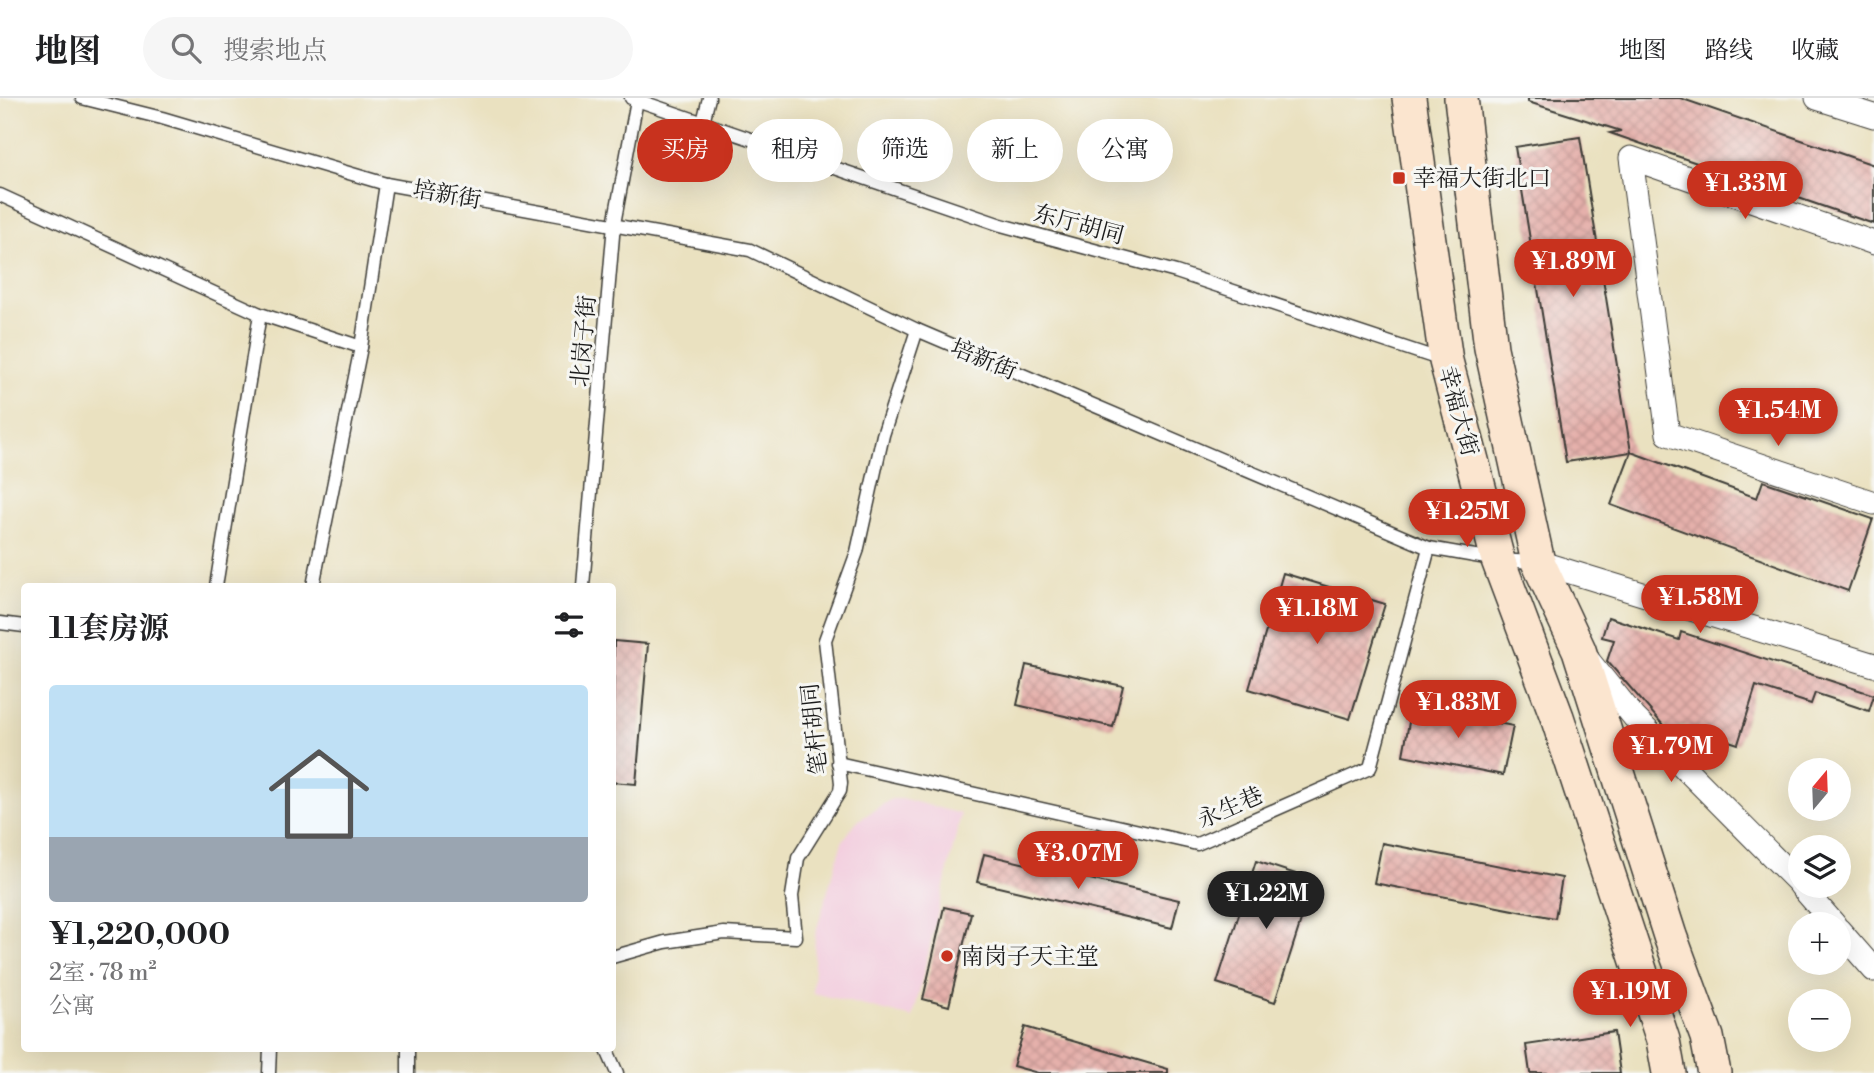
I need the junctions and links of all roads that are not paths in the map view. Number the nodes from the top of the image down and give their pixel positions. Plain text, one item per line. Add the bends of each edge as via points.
1 (82, 98) edge
2 (709, 98) edge
3 (1409, 98) edge
4 (1461, 98) edge
5 (1817, 98) edge
6 (634, 99) edge
7 (1874, 116) edge
8 (694, 119) edge
9 (704, 119) edge
10 (733, 132) edge
11 (386, 184) junction
12 (0, 195) edge
13 (614, 223) junction
14 (1874, 243) edge
15 (260, 314) junction
16 (917, 330) junction
17 (361, 347) junction
18 (1446, 361) junction
19 (1874, 503) edge
20 (1429, 548) junction
21 (1498, 560) junction
22 (1538, 562) junction
23 (216, 583) edge
24 (314, 583) edge
25 (583, 583) edge
26 (0, 623) edge
27 (21, 626) edge
28 (1579, 650) junction
29 (1874, 666) edge
30 (838, 763) junction
31 (1788, 872) edge
32 (1812, 898) edge
33 (1824, 912) edge
34 (1851, 944) edge
35 (616, 956) edge
36 (1874, 970) edge
37 (270, 1052) edge
38 (408, 1052) edge
39 (608, 1052) edge
40 (269, 1073) edge
41 (408, 1073) edge
42 (617, 1073) edge
43 (1670, 1073) edge
44 (1714, 1073) edge

1 - 11 lane, 培新街
2 - 9 lane
3 - 18 main road, 幸福大街
4 - 22 main road, 幸福大街 via 1491,348
5 - 7 street
6 - 8 lane, 东厅胡同
6 - 13 lane, 北岗子街
10 - 18 lane, 东厅胡同 via 1001,225 1176,272
11 - 13 lane, 培新街
11 - 17 lane
12 - 15 lane
13 - 16 lane, 培新街 via 750,250
13 - 25 lane, 北岗子街
14 - 19 street via 1631,158 1668,434
15 - 17 lane
15 - 23 lane
16 - 20 lane, 培新街
16 - 30 lane, 笔杆胡同 via 883,435 857,552 825,640
17 - 24 lane
18 - 21 main road, 幸福大街
20 - 21 lane, 培新街
20 - 30 lane, 永生巷 via 1370,768 1197,844
21 - 22 lane, 培新街
21 - 43 main road, 幸福大街 via 1557,717
22 - 28 main road, 幸福大街
22 - 29 street, 培新街
26 - 27 lane
28 - 31 street via 1634,717
28 - 44 main road, 幸福大街
30 - 35 lane, 笔杆胡同 via 840,792 798,858 792,896 796,937 724,933
32 - 33 street
34 - 36 street
37 - 40 lane
38 - 41 lane
39 - 42 lane

